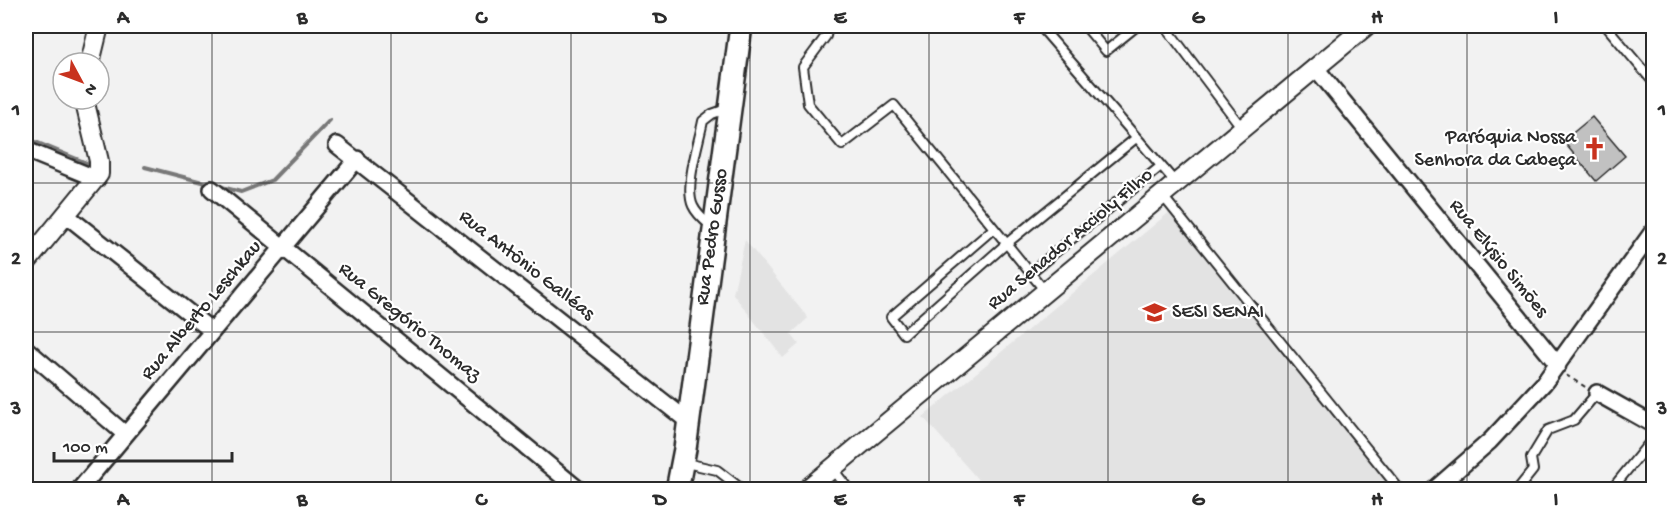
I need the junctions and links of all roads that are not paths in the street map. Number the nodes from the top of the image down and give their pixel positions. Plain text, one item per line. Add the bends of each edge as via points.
1 (99, 26) edge
2 (741, 26) edge
3 (828, 26) edge
4 (1040, 26) edge
5 (1085, 26) edge
6 (1137, 26) edge
7 (1165, 26) edge
8 (1606, 26) edge
9 (1361, 27) edge
10 (93, 51) edge
11 (1315, 68) junction
12 (1653, 83) edge
13 (730, 108) junction
14 (87, 111) edge
15 (1242, 128) junction
16 (1136, 138) junction
17 (337, 145) dead end
18 (26, 150) edge
19 (357, 159) junction
20 (1161, 166) junction
21 (97, 179) junction
22 (212, 189) dead end
23 (1169, 189) junction
24 (66, 215) junction
25 (993, 229) junction
26 (714, 230) junction
27 (1653, 230) edge
28 (1006, 244) junction
29 (283, 247) junction
30 (26, 263) edge
31 (1030, 273) junction
32 (1045, 291) junction
33 (212, 331) junction
34 (26, 349) edge
35 (1558, 365) junction
36 (1597, 393) joint
37 (688, 422) junction
38 (1653, 424) edge
39 (125, 434) junction
40 (1653, 437) edge
41 (685, 456) junction
42 (832, 468) junction
43 (79, 489) edge
44 (579, 489) edge
45 (677, 489) edge
46 (687, 489) edge
47 (743, 489) edge
48 (806, 489) edge
49 (849, 489) edge
50 (1400, 489) edge
51 (1434, 489) edge
52 (1517, 489) edge
53 (1611, 489) edge

1 - 10 street
2 - 13 main road, Rua Pedro Gusso
3 - 25 lane via 826,36 803,67 808,104 842,145 894,105
4 - 16 lane
5 - 6 lane via 1106,51
7 - 15 lane
8 - 12 lane
9 - 11 street, Rua Senador Accioly Filho
11 - 15 street, Rua Senador Accioly Filho
11 - 35 street, Rua Elýsio Simões
13 - 26 main road, Rua Pedro Gusso
13 - 26 lane via 704,121 690,187 698,214
14 - 21 street via 99,161
15 - 23 street, Rua Senador Accioly Filho
16 - 20 lane
16 - 28 lane
17 - 19 street, Rua Antônio Galléas
18 - 21 street
19 - 29 street, Rua Alberto Leschkau
19 - 37 street, Rua Antônio Galléas
20 - 23 lane
20 - 31 lane
21 - 24 street
22 - 29 street, Rua Gregório Thomaz
23 - 32 street, Rua Senador Accioly Filho
23 - 50 lane
24 - 30 street
24 - 33 street
25 - 28 lane
25 - 28 lane via 891,317 904,334
26 - 37 main road, Rua Pedro Gusso
27 - 35 street
28 - 31 lane
29 - 33 street, Rua Alberto Leschkau
29 - 44 street, Rua Gregório Thomaz
31 - 32 lane
32 - 42 street, Rua Senador Accioly Filho
33 - 39 street, Rua Alberto Leschkau
34 - 39 street
35 - 51 street via 1509,423
36 - 38 street
36 - 52 lane via 1574,420 1548,430 1531,458 1533,470
37 - 41 main road, Rua Pedro Gusso
39 - 43 street, Rua Alberto Leschkau
40 - 53 lane
41 - 45 main road, Rua Pedro Gusso
41 - 46 main road, Rua Pedro Gusso
41 - 47 lane via 717,470
42 - 48 street, Rua Senador Accioly Filho
42 - 49 lane

